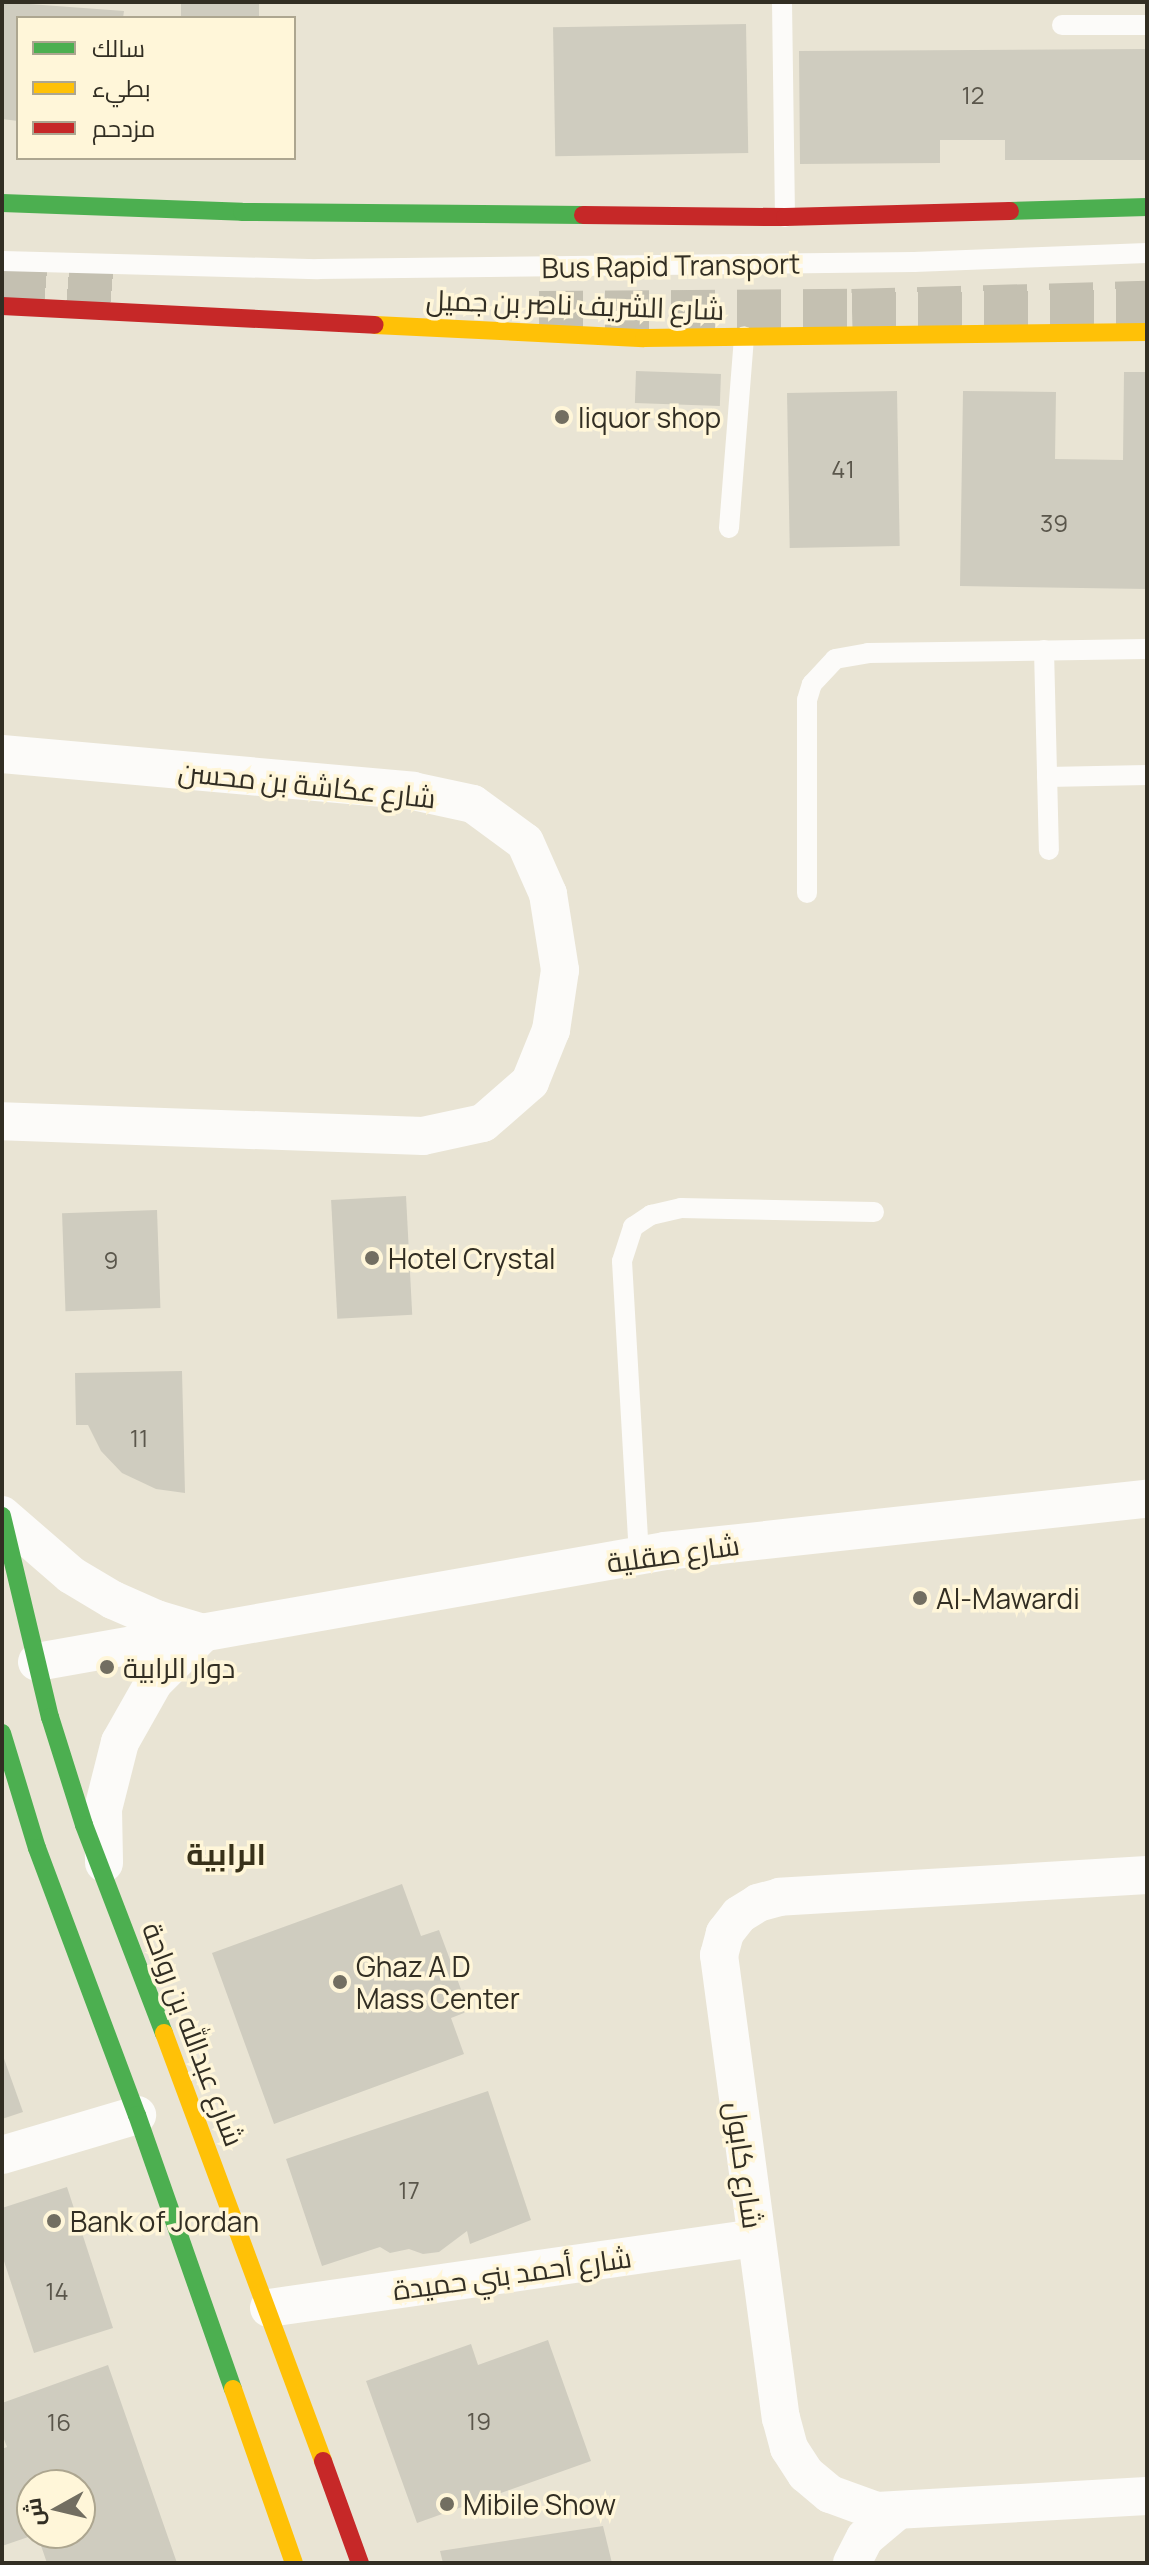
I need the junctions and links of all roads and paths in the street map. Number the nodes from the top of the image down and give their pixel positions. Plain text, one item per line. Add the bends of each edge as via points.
1 (782, 2) edge
2 (1062, 25) dead end
3 (1147, 25) edge
4 (2, 203) edge
5 (1147, 207) edge
6 (785, 217) junction
7 (1147, 253) edge
8 (2, 261) edge
9 (2, 306) edge
10 (1147, 332) edge
11 (744, 337) junction
12 (729, 528) dead end
13 (1147, 649) edge
14 (1044, 650) junction
15 (2, 754) edge
16 (1147, 775) edge
17 (1047, 777) junction
18 (1049, 850) dead end
19 (807, 893) dead end
20 (2, 1121) edge
21 (874, 1212) dead end
22 (1147, 1499) edge
23 (2, 1516) edge
24 (639, 1556) junction
25 (203, 1633) junction
26 (25, 1665) junction
27 (2, 1733) edge
28 (26, 1870) dead end
29 (1147, 1875) edge
30 (104, 1878) junction
31 (59, 1905) junction
32 (137, 2115) junction
33 (2, 2155) edge
34 (755, 2238) junction
35 (269, 2308) junction
36 (1147, 2496) edge
37 (897, 2511) junction
38 (294, 2563) edge
39 (360, 2563) edge
40 (852, 2563) edge

1 - 6 lane
2 - 3 lane
4 - 6 main road via 242,212
5 - 6 main road
7 - 8 lane, Bus Rapid Transport via 914,262 318,269
9 - 11 main road, شارع الشريف ناصر بن جميل via 644,338
10 - 11 main road, شارع الشريف ناصر بن جميل
11 - 12 lane
13 - 14 lane
14 - 17 lane
14 - 19 lane via 851,654 822,670 812,684 806,717
15 - 20 street, شارع عكاشة بن محسن via 413,791 473,804 525,842 548,894 560,970 551,1030 530,1082 483,1123 423,1136
16 - 17 lane
17 - 18 lane
21 - 24 lane via 681,1208 651,1215 633,1227 622,1261
22 - 24 street, شارع صقلية
23 - 25 street, شارع صقلية via 81,1581 156,1619
23 - 26 main road, شارع عبدالله بن رواحة
24 - 25 street, شارع صقلية
25 - 26 street, شارع صقلية
25 - 30 street via 154,1682 120,1742 103,1809
26 - 30 main road, شارع عبدالله بن رواحة
27 - 31 main road
28 - 31 main road
29 - 34 street, شارع كابول via 780,1897 739,1915 725,1933 719,1955
30 - 35 main road, شارع عبدالله بن رواحة
31 - 32 main road
32 - 33 street
32 - 38 main road
34 - 35 street, شارع أحمد بني حميدة
34 - 37 street, شارع كابول via 789,2448 806,2474 830,2494 858,2507
35 - 39 main road, شارع عبدالله بن رواحة
36 - 37 street, شارع كابول
37 - 40 street via 865,2538

